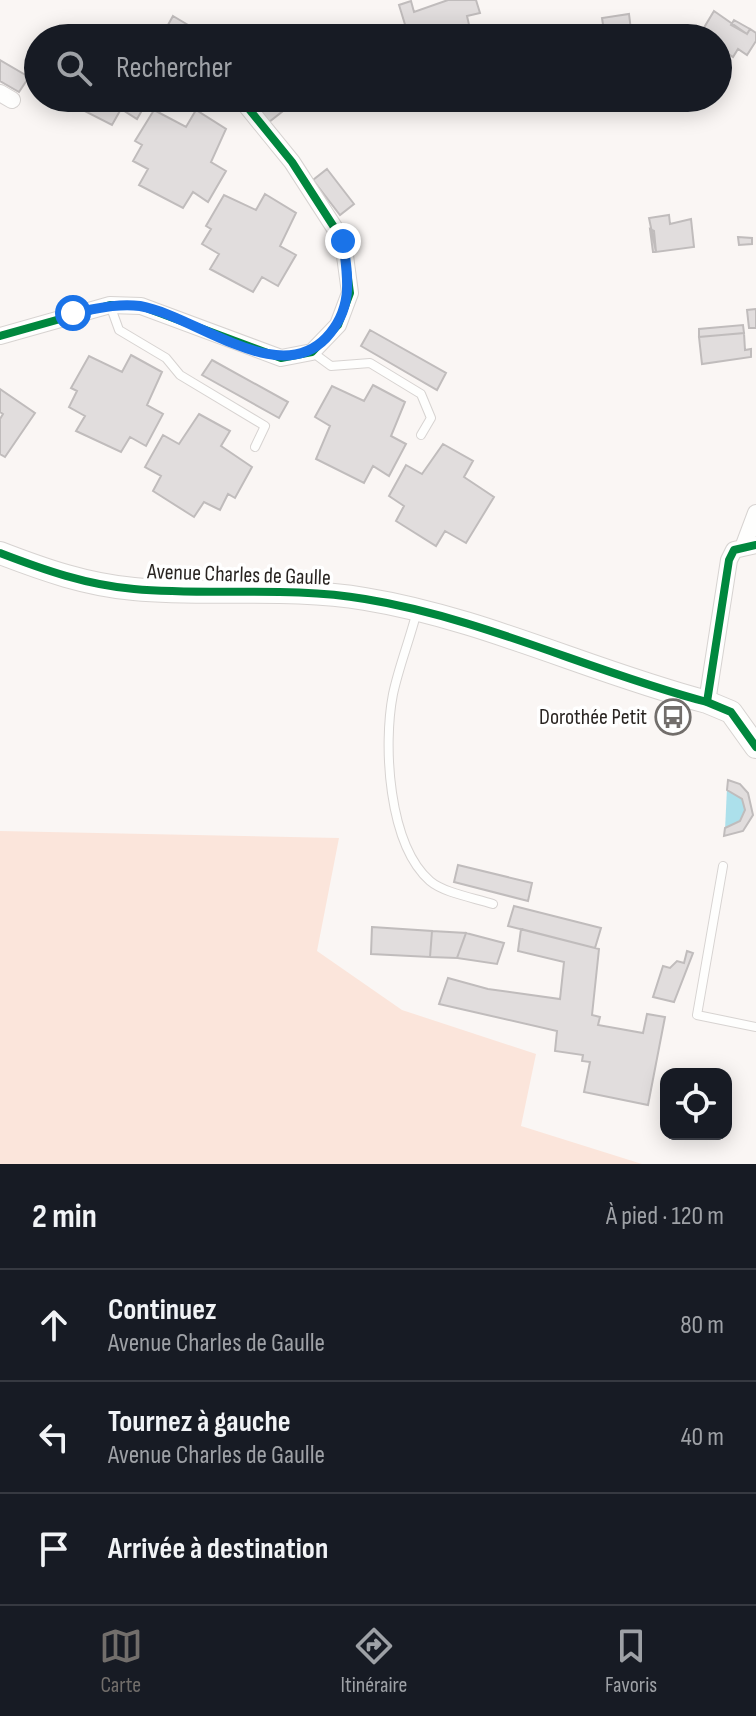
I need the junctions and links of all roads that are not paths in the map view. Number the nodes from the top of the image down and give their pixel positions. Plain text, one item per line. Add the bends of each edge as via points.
1 (251, 112) edge
2 (110, 305) junction
3 (0, 336) edge
4 (312, 352) junction
5 (421, 435) dead end
6 (255, 447) dead end
7 (756, 513) edge
8 (750, 545) edge
9 (0, 553) edge
10 (417, 611) junction
11 (707, 702) junction
12 (756, 747) edge
13 (723, 866) dead end
14 (493, 904) dead end
15 (756, 1027) edge

1 - 4 street via 292,162 343,241 350,293 338,325
2 - 3 street
2 - 4 street via 141,306 281,358
2 - 6 lane via 119,330 166,358 180,375 265,426
4 - 5 lane via 331,366 370,363 421,394 431,418
7 - 8 street
8 - 11 street via 734,550 729,560
9 - 10 street, Avenue Charles de Gaulle via 69,578 131,589 302,593 364,598
10 - 11 street, Avenue Charles de Gaulle
10 - 14 lane via 393,695 390,771 397,819 413,862 432,883
11 - 12 street, Avenue Charles de Gaulle via 731,712
13 - 15 lane via 697,1015

